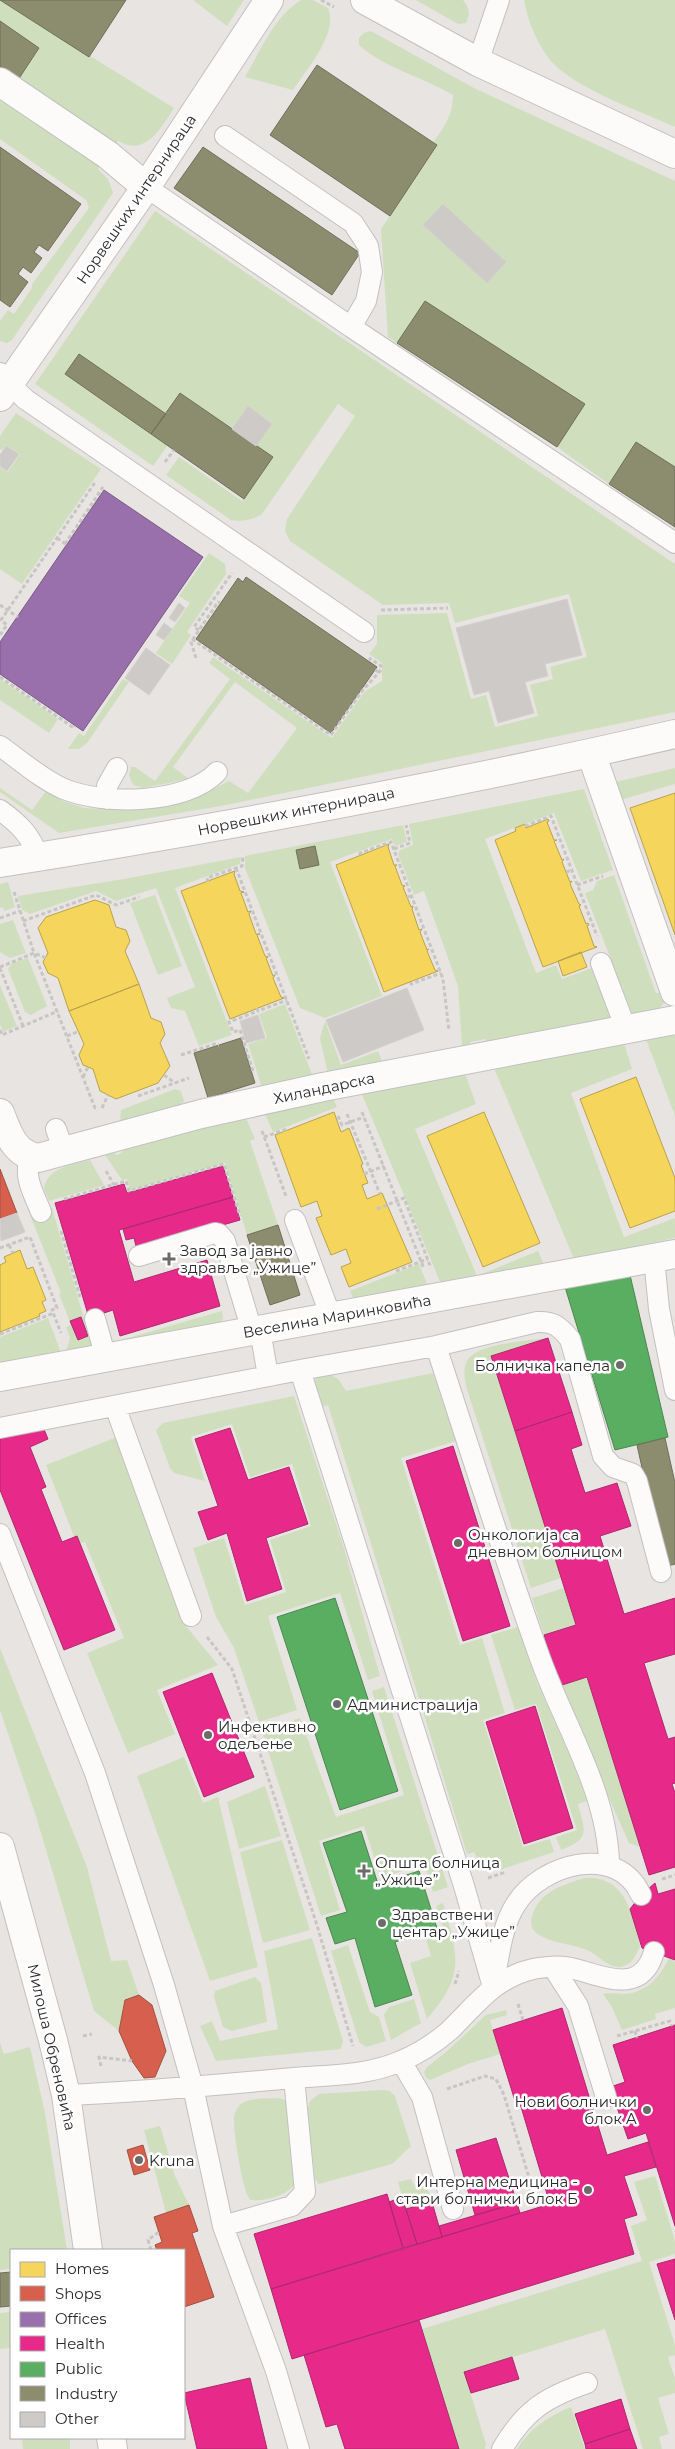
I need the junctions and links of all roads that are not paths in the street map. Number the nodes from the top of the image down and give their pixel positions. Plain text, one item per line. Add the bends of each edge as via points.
1 (269, 0) edge
2 (365, 0) edge
3 (499, 0) edge
4 (478, 62) junction
5 (0, 82) edge
6 (225, 136) dead end
7 (675, 154) edge
8 (146, 187) junction
9 (351, 327) junction
10 (3, 384) edge
11 (675, 543) edge
12 (364, 632) dead end
13 (675, 734) edge
14 (0, 746) edge
15 (591, 753) junction
16 (117, 768) dead end
17 (217, 772) dead end
18 (107, 799) junction
19 (0, 810) edge
20 (38, 857) junction
21 (0, 863) edge
22 (601, 963) road end
23 (675, 992) edge
24 (675, 1020) edge
25 (626, 1030) junction
26 (0, 1113) edge
27 (31, 1157) junction
28 (41, 1212) dead end
29 (295, 1220) dead end
30 (139, 1256) dead end
31 (665, 1256) edge
32 (331, 1317) junction
33 (95, 1319) road end
34 (256, 1331) junction
35 (669, 1334) edge
36 (436, 1346) junction
37 (106, 1358) junction
38 (300, 1370) junction
39 (268, 1376) junction
40 (0, 1377) edge
41 (675, 1390) edge
42 (115, 1406) junction
43 (0, 1428) edge
44 (0, 1534) edge
45 (661, 1572) dead end
46 (191, 1616) road end
47 (0, 1847) edge
48 (609, 1865) junction
49 (641, 1895) dead end
50 (654, 1952) dead end
51 (553, 1967) junction
52 (493, 1987) junction
53 (401, 2061) junction
54 (294, 2078) junction
55 (194, 2087) junction
56 (66, 2095) junction
57 (606, 2097) dead end
58 (453, 2209) dead end
59 (223, 2226) junction
60 (88, 2249) edge
61 (587, 2383) dead end
62 (299, 2449) edge
63 (502, 2449) edge

1 - 8 street, Норвешких интернираца
2 - 4 street
3 - 4 lane
4 - 7 street
5 - 8 street via 108,155
6 - 9 lane via 353,223 368,246 372,272 366,301
8 - 9 lane
8 - 10 street, Норвешких интернираца
9 - 11 lane
10 - 12 lane
13 - 15 street, Норвешких интернираца
14 - 18 lane via 61,788
15 - 20 street, Норвешких интернираца via 273,816
15 - 23 street
16 - 18 lane via 107,786
17 - 18 lane via 190,790 142,798
19 - 20 lane via 30,837
20 - 21 street, Норвешких интернираца
22 - 25 lane
24 - 25 street, Хиландарска
25 - 27 street, Хиландарска via 60,1141 38,1158
26 - 27 street via 12,1142
27 - 28 lane via 28,1176
29 - 32 lane
30 - 34 lane via 219,1234 225,1240
31 - 32 street, Веселина Маринковића
31 - 35 lane
32 - 34 street, Веселина Маринковића
33 - 37 lane
34 - 37 street, Веселина Маринковића
34 - 39 lane
35 - 41 lane
36 - 38 lane
36 - 45 lane via 537,1322 559,1326 570,1339 603,1456 613,1467 633,1474 637,1481
36 - 48 lane via 539,1657 597,1799 606,1834
37 - 40 street, Веселина Маринковића
38 - 39 lane
38 - 52 lane
39 - 42 lane
42 - 43 lane
42 - 46 lane
44 - 55 lane via 95,1773
47 - 56 street, Милоша Обреновића via 54,2040
48 - 49 lane via 630,1878
48 - 52 lane via 571,1866 529,1888 511,1914
50 - 51 lane via 648,1966 635,1977 626,1979 608,1980 570,1967
51 - 52 lane via 521,1973
51 - 57 lane via 578,2006
52 - 53 lane via 448,2031
53 - 54 lane via 362,2072
53 - 58 lane via 422,2097
54 - 55 lane
54 - 59 lane via 305,2192 292,2206
55 - 56 lane
55 - 59 lane
56 - 60 street, Милоша Обреновића
59 - 62 lane via 276,2371
61 - 63 lane via 558,2393 538,2407 514,2428

